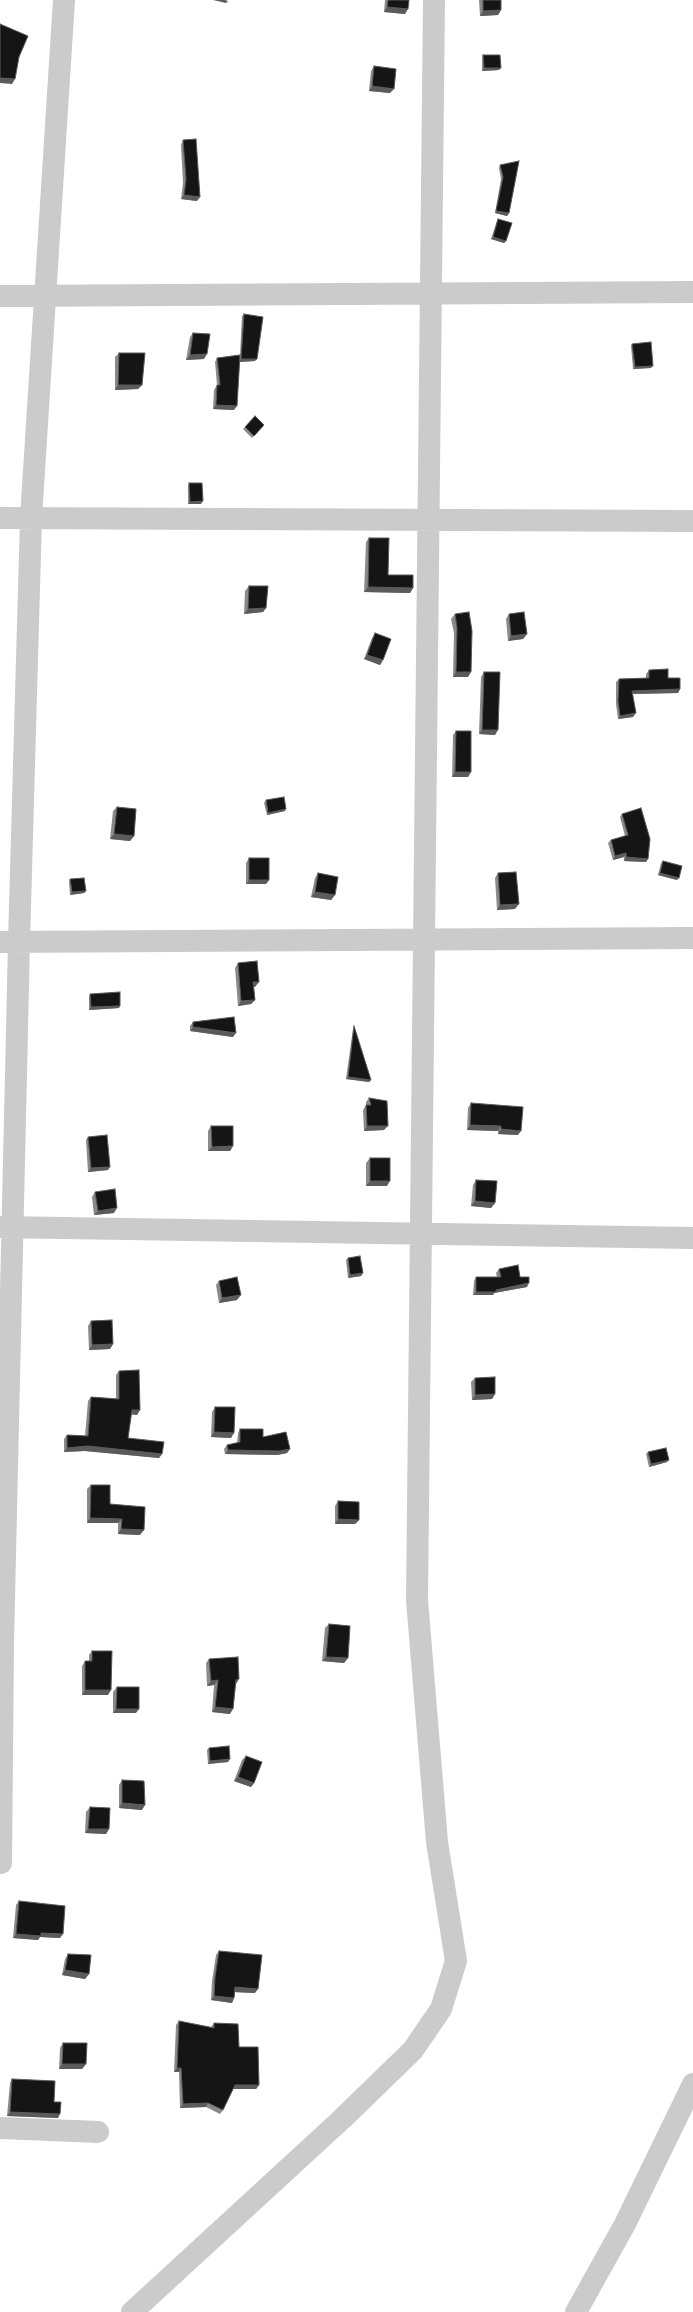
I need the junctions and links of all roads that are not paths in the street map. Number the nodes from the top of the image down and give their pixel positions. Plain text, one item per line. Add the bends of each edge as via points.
1 (64, 0) edge
2 (434, 0) edge
3 (693, 292) edge
4 (431, 294) junction
5 (0, 296) edge
6 (45, 296) junction
7 (0, 518) edge
8 (31, 518) junction
9 (428, 520) junction
10 (693, 522) edge
11 (693, 938) edge
12 (424, 940) junction
13 (10, 942) edge
14 (7, 1227) edge
15 (420, 1234) junction
16 (693, 1238) edge
17 (2, 1642) edge
18 (1, 1863) edge
19 (693, 2084) edge
20 (0, 2128) edge
21 (98, 2132) dead end
22 (132, 2312) edge
23 (576, 2312) edge

1 - 6 street
2 - 4 street
3 - 4 street
4 - 6 street
4 - 9 street
5 - 6 street
6 - 8 street
7 - 8 street
8 - 9 street
8 - 13 street
9 - 10 street
9 - 12 street
11 - 12 street
12 - 13 street
12 - 15 street
13 - 14 street
14 - 15 street
14 - 17 street
15 - 16 street
15 - 22 street via 417,1600 437,1842 456,1961 441,2009 413,2050 342,2120
17 - 18 street
19 - 23 street via 625,2224
20 - 21 street

